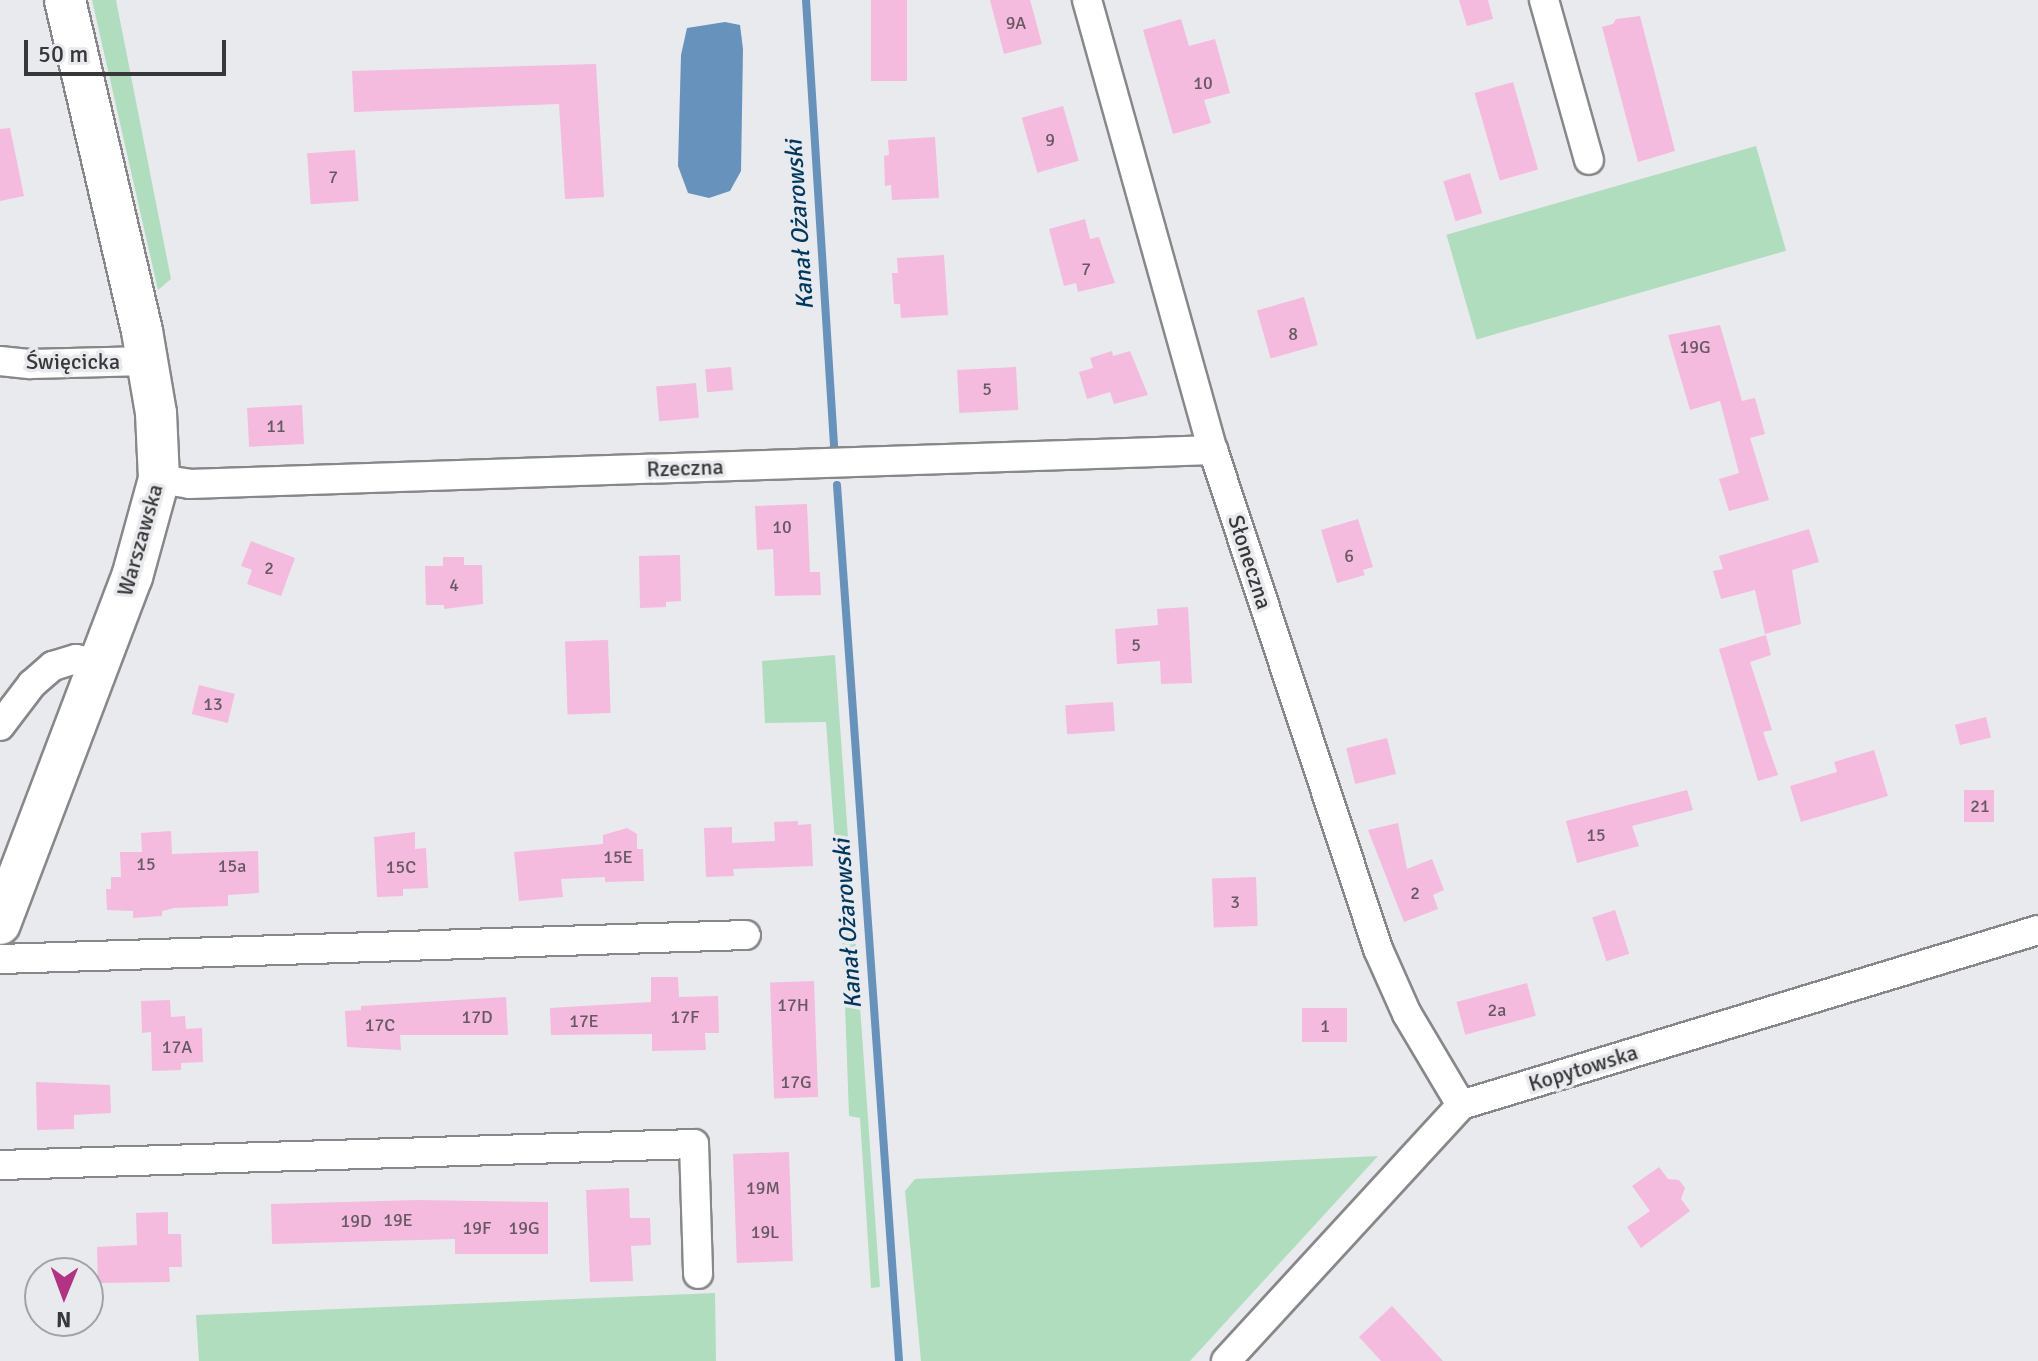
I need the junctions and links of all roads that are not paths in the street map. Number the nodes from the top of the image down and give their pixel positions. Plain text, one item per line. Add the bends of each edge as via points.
1 (65, 0) edge
2 (1087, 0) edge
3 (1544, 0) edge
4 (1589, 160) dead end
5 (0, 361) edge
6 (146, 361) junction
7 (1213, 450) junction
8 (159, 479) junction
9 (98, 664) junction
10 (0, 726) edge
11 (0, 924) edge
12 (2038, 930) edge
13 (746, 935) dead end
14 (0, 959) edge
15 (1461, 1105) junction
16 (0, 1165) edge
17 (698, 1274) dead end
18 (1226, 1361) edge

1 - 6 main road, Warszawska
2 - 7 street, Słoneczna
3 - 4 street
5 - 6 street, Święcicka
6 - 8 main road, Warszawska via 160,450
7 - 8 street, Rzeczna via 189,484
7 - 15 street, Słoneczna via 1378,949 1407,1014
8 - 9 main road, Warszawska via 132,577
9 - 10 street via 76,659 53,666
9 - 11 main road, Warszawska
12 - 15 street, Kopytowska
13 - 14 street
15 - 18 street
16 - 17 street via 694,1144

